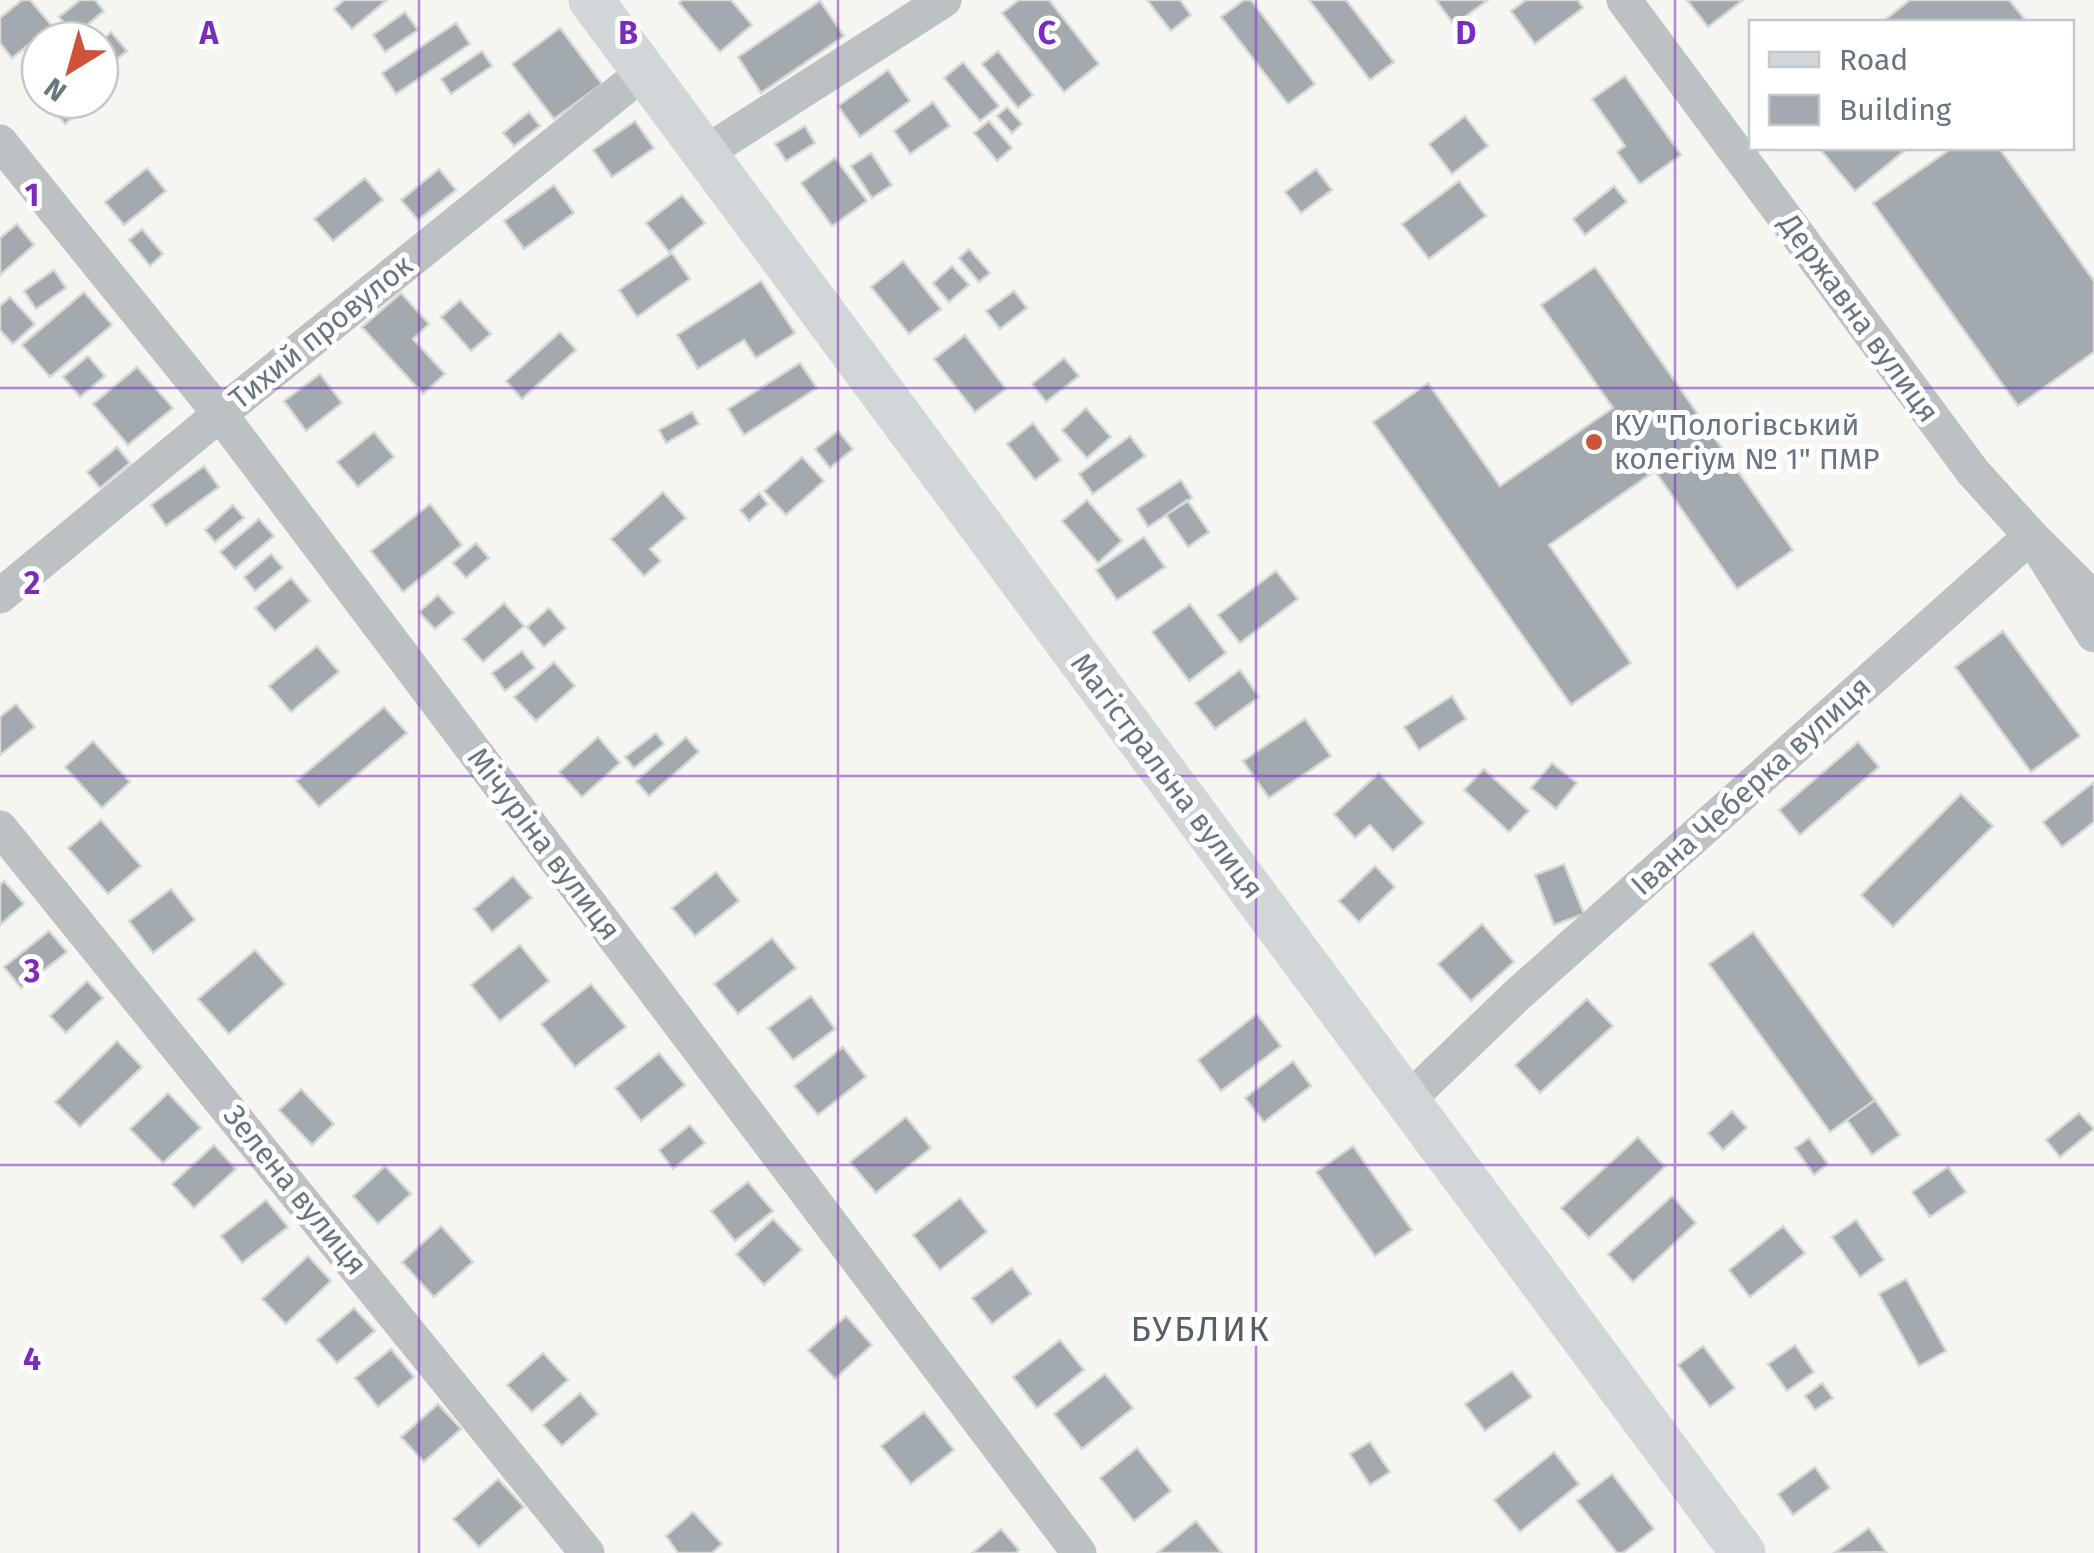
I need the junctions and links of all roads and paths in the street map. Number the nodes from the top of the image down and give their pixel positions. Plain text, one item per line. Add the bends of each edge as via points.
1 (591, 0) edge
2 (944, 0) edge
3 (1624, 0) edge
4 (645, 72) junction
5 (0, 142) edge
6 (706, 153) junction
7 (220, 414) junction
8 (2031, 536) junction
9 (0, 596) edge
10 (2094, 599) edge
11 (2094, 635) edge
12 (0, 828) edge
13 (1408, 1100) junction
14 (586, 1553) edge
15 (1079, 1553) edge
16 (1743, 1553) edge

1 - 4 main road, Магістральна вулиця
2 - 6 street
3 - 8 street, Державна вулиця via 1973,472
4 - 6 main road, Магістральна вулиця
4 - 7 street, Тихий провулок
5 - 7 street, Мічуріна вулиця
6 - 13 main road, Магістральна вулиця
7 - 9 street, Тихий провулок
7 - 15 street, Мічуріна вулиця
8 - 10 street
8 - 11 street, Державна вулиця
8 - 13 street, Івана Чеберка вулиця
12 - 14 street, Зелена вулиця
13 - 16 main road, Магістральна вулиця

